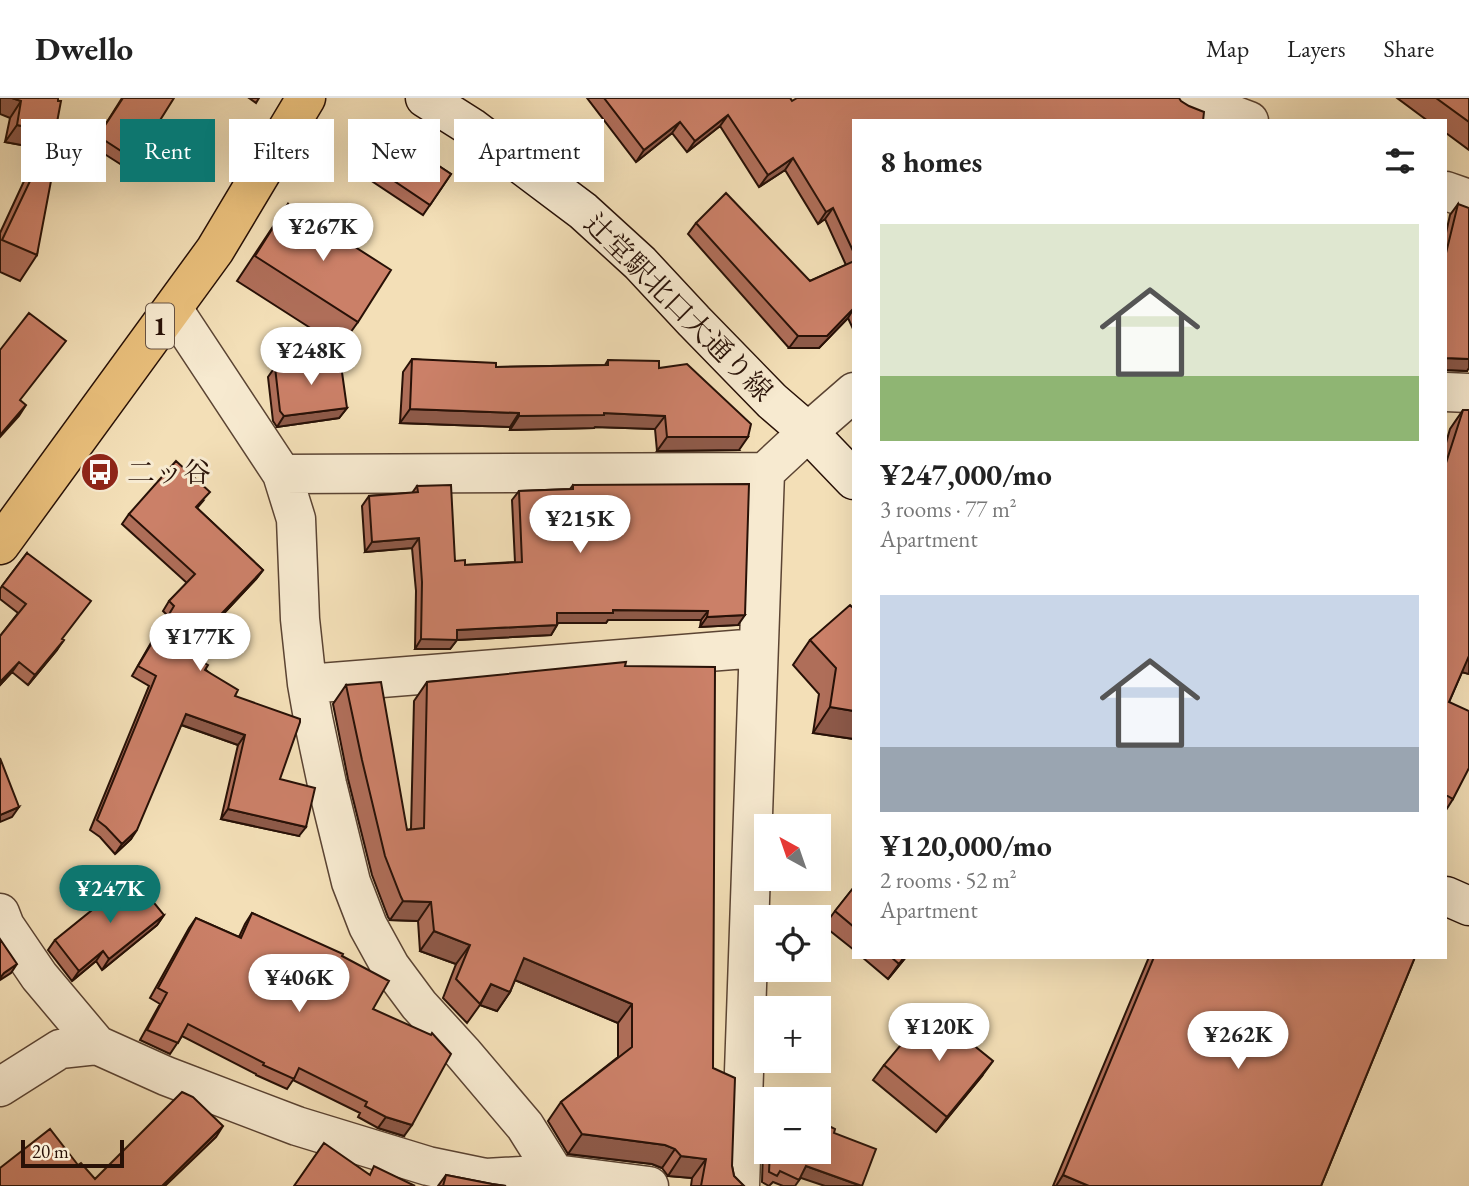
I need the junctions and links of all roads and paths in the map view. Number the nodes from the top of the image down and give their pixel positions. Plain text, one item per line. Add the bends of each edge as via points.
1 (306, 98) edge
2 (425, 98) edge
3 (1189, 98) edge
4 (1244, 119) edge
5 (1447, 191) edge
6 (1469, 199) edge
7 (173, 309) junction
8 (1447, 392) edge
9 (1469, 393) edge
10 (852, 394) edge
11 (808, 432) junction
12 (765, 472) junction
13 (282, 474) junction
14 (852, 478) edge
15 (0, 545) edge
16 (758, 648) junction
17 (307, 684) junction
18 (1447, 896) edge
19 (1469, 906) edge
20 (0, 913) edge
21 (97, 1045) junction
22 (0, 1087) edge
23 (555, 1174) junction
24 (649, 1186) edge
25 (740, 1186) edge

1 - 7 highway, 1 via 215,250
2 - 11 street, 辻堂駅北口大通り線 via 583,211
3 - 4 street
5 - 6 street
7 - 13 street
7 - 15 highway, 1
8 - 9 street
10 - 11 street
11 - 12 street
11 - 14 street, 辻堂駅北口大通り線
12 - 13 street
12 - 16 street
13 - 17 street via 296,519
16 - 17 street
16 - 25 street
17 - 23 street via 351,882 368,926 419,1005 525,1126
18 - 19 street
20 - 21 street via 39,976
21 - 22 street via 60,1049
21 - 23 street via 297,1126 428,1166 486,1178
23 - 24 street

